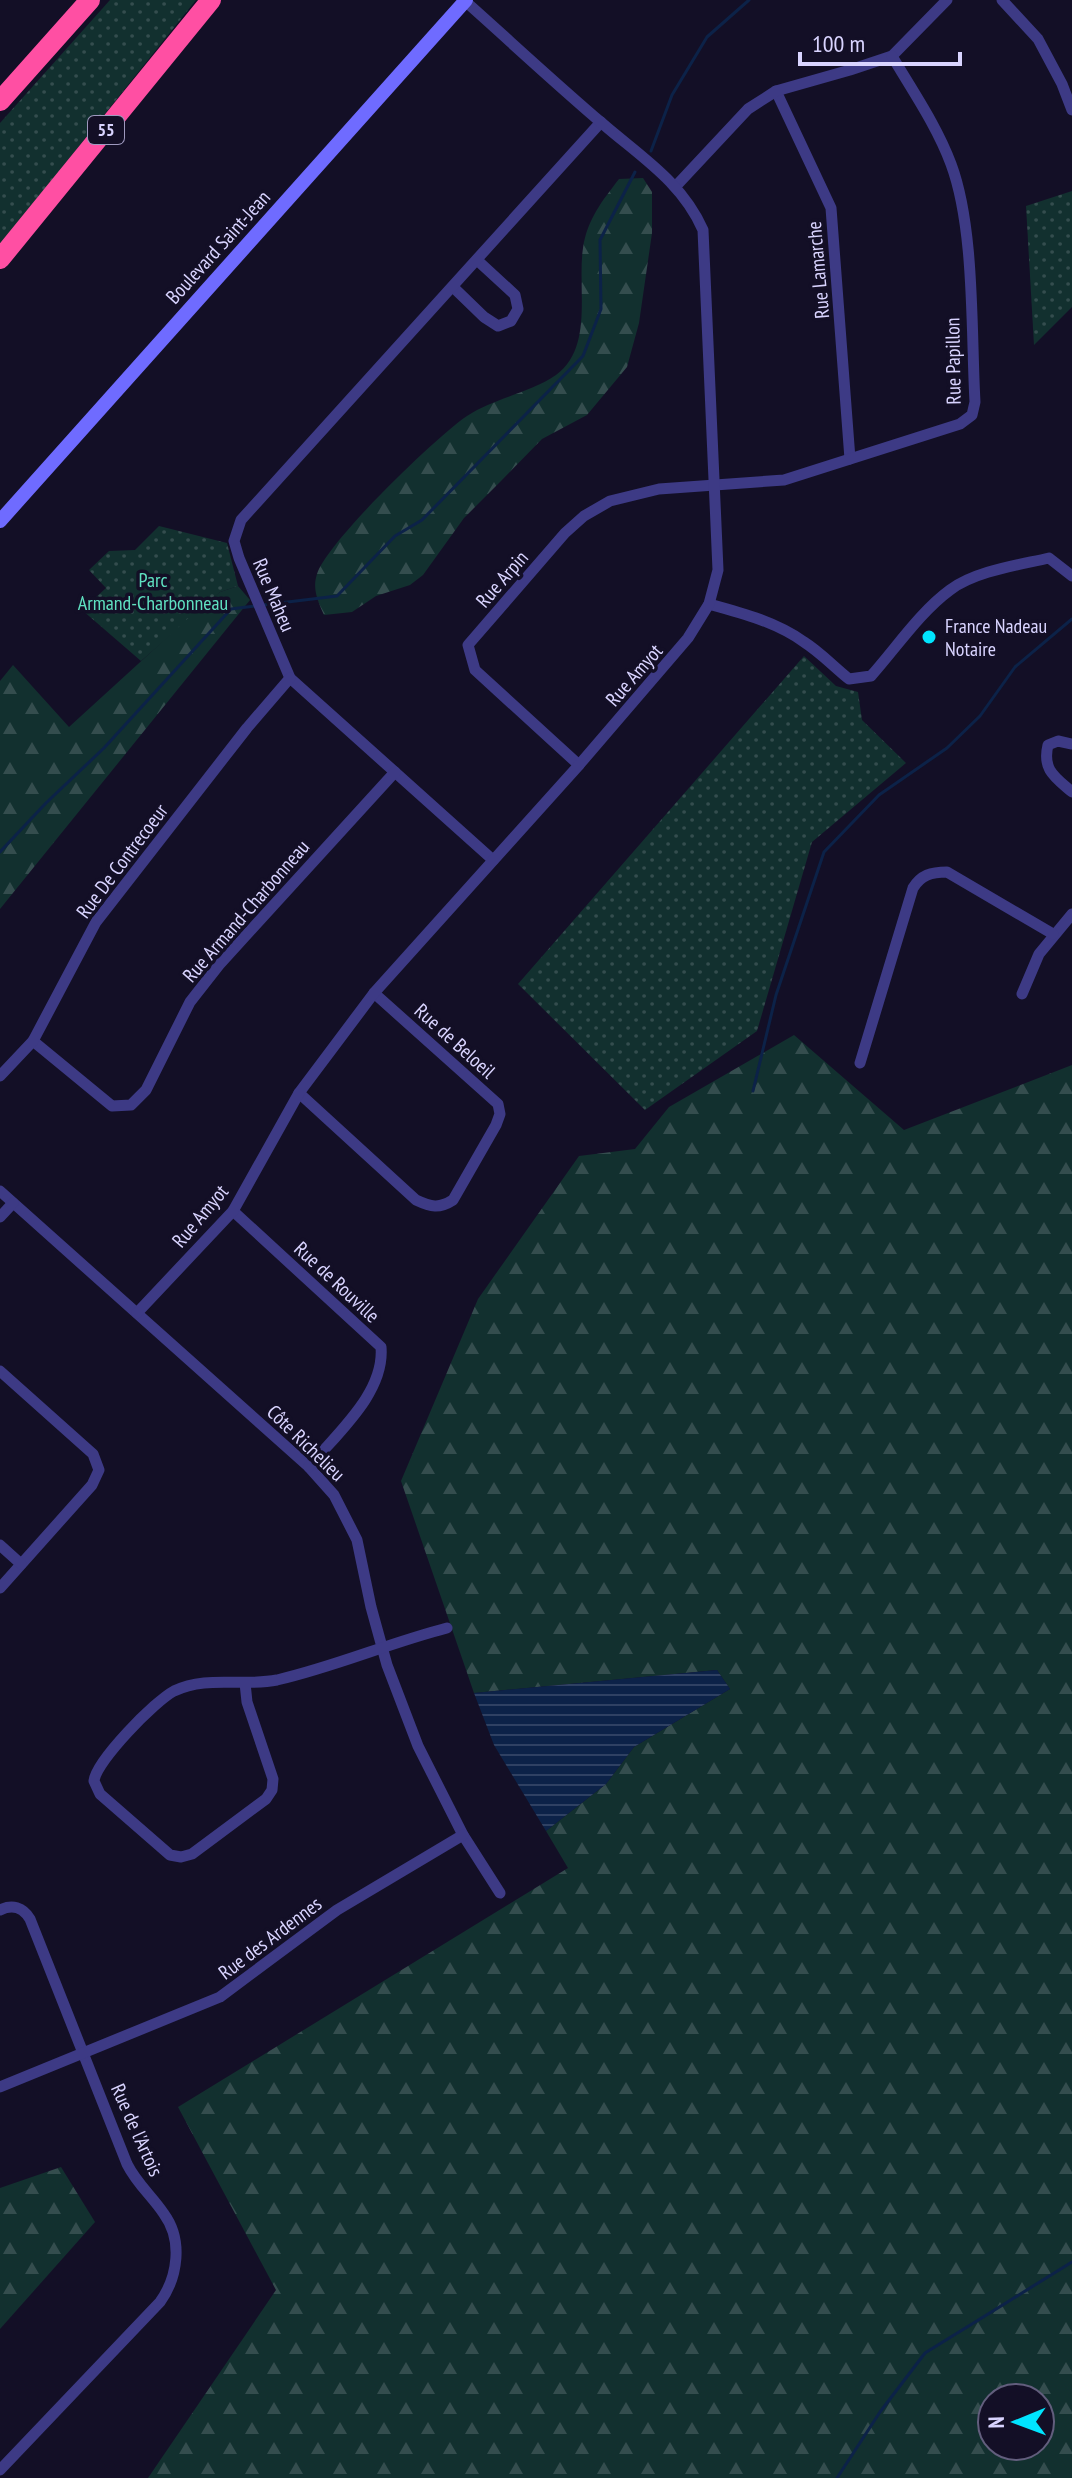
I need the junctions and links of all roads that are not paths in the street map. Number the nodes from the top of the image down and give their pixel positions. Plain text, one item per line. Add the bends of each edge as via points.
1 (90, 0) edge
2 (211, 0) edge
3 (466, 0) edge
4 (947, 0) edge
5 (1002, 0) edge
6 (892, 56) junction
7 (776, 91) junction
8 (0, 101) edge
9 (1072, 110) edge
10 (601, 122) junction
11 (676, 186) junction
12 (0, 259) edge
13 (477, 260) junction
14 (453, 287) junction
15 (850, 459) junction
16 (716, 484) junction
17 (0, 521) edge
18 (1072, 576) edge
19 (709, 604) junction
20 (290, 678) junction
21 (1072, 744) edge
22 (579, 765) junction
23 (395, 772) junction
24 (1072, 792) edge
25 (493, 860) junction
26 (1072, 914) edge
27 (1053, 934) junction
28 (374, 993) junction
29 (1022, 994) dead end
30 (33, 1041) junction
31 (860, 1063) dead end
32 (0, 1076) edge
33 (299, 1093) junction
34 (0, 1191) edge
35 (13, 1203) junction
36 (233, 1211) junction
37 (0, 1217) edge
38 (137, 1313) junction
39 (0, 1371) edge
40 (309, 1467) junction
41 (0, 1545) edge
42 (21, 1564) junction
43 (0, 1588) edge
44 (447, 1628) dead end
45 (382, 1646) junction
46 (245, 1683) junction
47 (463, 1835) junction
48 (500, 1893) dead end
49 (0, 1910) edge
50 (84, 2052) junction
51 (0, 2087) edge
52 (0, 2470) edge

1 - 8 highway
2 - 12 highway, 55
3 - 10 street, Rue Amyot
3 - 17 street, Boulevard Saint-Jean
4 - 6 street
5 - 9 street via 1038,39
6 - 7 street
6 - 15 street, Rue Papillon via 951,163 962,205 975,402 972,415 960,424
7 - 11 street via 748,109
7 - 15 street, Rue Lamarche via 831,208
10 - 11 street, Rue Amyot
10 - 13 street, Rue Maheu
11 - 16 street, Rue Amyot via 703,230
13 - 14 street, Rue Maheu
13 - 14 street via 515,295 518,309 511,321 498,326 491,322
14 - 20 street, Rue Maheu via 241,520 234,541 239,558
15 - 16 street, Rue Papillon via 784,480
16 - 19 street, Rue Amyot via 718,570
16 - 22 street, Rue Arpin via 659,489 610,501 584,516 468,645 475,670
18 - 19 street via 1049,558 996,570 952,588 871,676 859,680 849,679 794,636
19 - 22 street, Rue Amyot via 688,638
20 - 23 street, Rue Maheu
20 - 30 street, Rue De Contrecoeur via 96,922
21 - 24 street via 1048,745 1045,758 1052,775
22 - 25 street, Rue Amyot
23 - 25 street, Rue Maheu
23 - 30 street, Rue Armand-Charbonneau via 219,965 190,1002 146,1090 131,1105 112,1106
25 - 28 street, Rue Amyot
26 - 27 street
27 - 29 street
27 - 31 street via 947,872 919,878
28 - 33 street, Rue Amyot
28 - 33 street, Rue de Beloeil via 498,1104 496,1125 453,1200 431,1207 416,1200
30 - 32 street, Rue De Contrecoeur
33 - 36 street, Rue Amyot
34 - 35 street, Côte Richelieu
35 - 37 street
35 - 38 street, Côte Richelieu
36 - 38 street, Rue Amyot
36 - 40 street, Rue de Rouville via 381,1347 375,1388
38 - 40 street, Côte Richelieu
39 - 42 street via 90,1451 99,1466 94,1482
40 - 45 street, Côte Richelieu via 334,1495 357,1540
41 - 42 street
42 - 43 street
44 - 45 street
45 - 46 street via 284,1678
45 - 47 street, Côte Richelieu via 409,1726
46 - 46 street via 207,1682 172,1693 153,1706 96,1770 100,1794 170,1855 192,1854 272,1790 273,1775
47 - 48 street, Côte Richelieu
47 - 50 street, Rue des Ardennes via 337,1910 220,1997
49 - 50 street, Rue de l'Artois via 15,1907 28,1916
50 - 51 street, Rue des Ardennes
50 - 52 street, Rue de l'Artois via 131,2172 170,2223 175,2268 160,2302

